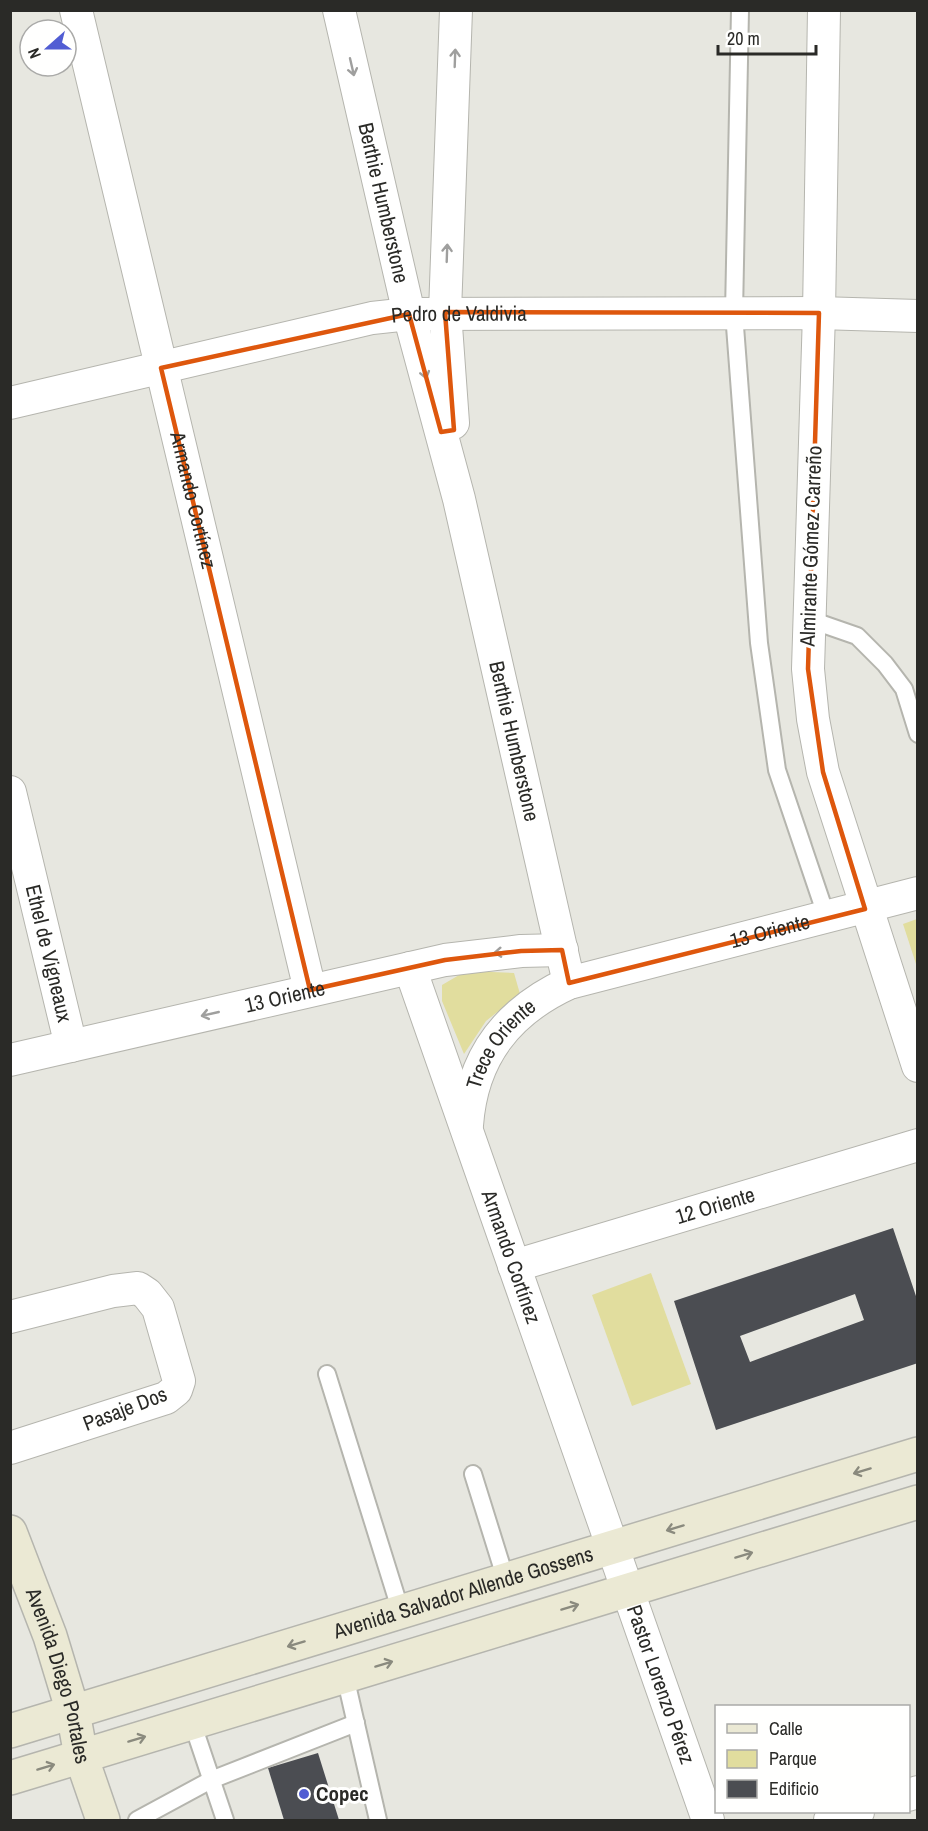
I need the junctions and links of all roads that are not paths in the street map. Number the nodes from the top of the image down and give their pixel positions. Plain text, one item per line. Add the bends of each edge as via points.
1 (76, 10) edge
2 (339, 10) edge
3 (456, 10) edge
4 (740, 10) edge
5 (824, 10) edge
6 (445, 312) junction
7 (734, 313) junction
8 (819, 313) junction
9 (409, 314) junction
10 (918, 316) edge
11 (161, 368) junction
12 (10, 404) edge
13 (459, 499) junction
14 (808, 619) junction
15 (918, 734) edge
16 (10, 792) edge
17 (918, 893) edge
18 (865, 909) junction
19 (827, 918) junction
20 (562, 950) junction
21 (410, 968) junction
22 (570, 983) junction
23 (310, 990) junction
24 (71, 1046) junction
25 (10, 1060) edge
26 (918, 1066) edge
27 (466, 1130) junction
28 (918, 1145) edge
29 (514, 1266) junction
30 (10, 1317) edge
31 (327, 1374) dead end
32 (10, 1448) edge
33 (918, 1454) edge
34 (473, 1474) dead end
35 (918, 1502) edge
36 (12, 1539) edge
37 (613, 1547) junction
38 (506, 1580) junction
39 (627, 1590) junction
40 (401, 1612) junction
41 (345, 1676) junction
42 (73, 1712) junction
43 (192, 1722) junction
44 (356, 1723) junction
45 (10, 1731) edge
46 (81, 1756) junction
47 (10, 1778) edge
48 (211, 1780) junction
49 (855, 1813) edge
50 (103, 1821) edge
51 (137, 1821) edge
52 (225, 1821) edge
53 (378, 1821) edge
54 (708, 1821) edge
55 (830, 1821) edge

1 - 11 street, Armando Cortínez
2 -> 9 street, Berthie Humberstone
6 -> 3 street, Berthie Humberstone
4 - 7 lane
5 - 8 street, Almirante Gómez Carreño
6 - 7 street, Pedro de Valdivia
6 - 9 street, Pedro de Valdivia
6 - 13 street, Berthie Humberstone
7 - 8 street, Pedro de Valdivia
7 - 19 lane via 759,643 777,770
8 - 10 street, Pedro de Valdivia
8 - 14 street, Almirante Gómez Carreño
9 - 11 street, Pedro de Valdivia via 372,318
9 -> 13 street, Berthie Humberstone
11 - 12 street, Pedro de Valdivia
11 - 23 street, Armando Cortínez
13 - 20 street, Berthie Humberstone
14 - 15 lane via 857,636 885,664 904,689
14 - 18 street, Almirante Gómez Carreño via 812,709 823,772
16 - 24 street, Ethel de Vigneaux
17 - 18 street, 13 Oriente
18 - 19 street, 13 Oriente
18 - 26 street, Almirante Gómez Carreño
19 - 22 street, 13 Oriente
20 -> 21 street, 13 Oriente via 481,954
20 - 22 street, Berthie Humberstone
21 - 23 street, 13 Oriente
21 - 27 street, Armando Cortínez
22 - 27 street, Trece Oriente via 529,1005 496,1038 474,1082
23 -> 24 street, 13 Oriente
24 - 25 street, 13 Oriente
27 - 29 street, Armando Cortínez
28 - 29 street, 12 Oriente
29 - 37 street, Armando Cortínez
30 - 32 street, Pasaje Dos via 138,1288 158,1308 179,1381 176,1390 166,1398
31 - 40 lane
33 -> 37 main road, Avenida Salvador Allende Gossens
34 - 38 lane
39 -> 35 main road
36 - 42 main road, Avenida Diego Portales via 50,1636
37 - 38 main road, Avenida Salvador Allende Gossens
37 - 39 street, Pastor Lorenzo Pérez
38 - 40 main road, Avenida Salvador Allende Gossens
41 -> 39 main road
39 - 54 street, Pastor Lorenzo Pérez
40 -> 42 main road, Avenida Salvador Allende Gossens
41 - 43 main road
41 - 44 lane
42 - 45 main road, Avenida Salvador Allende Gossens
42 - 46 main road, Avenida Diego Portales
46 -> 43 main road
43 - 48 lane
44 - 48 lane
44 - 53 lane
47 -> 46 main road
46 - 50 main road, Avenida Diego Portales
48 - 51 lane
48 - 52 lane
49 - 55 street

